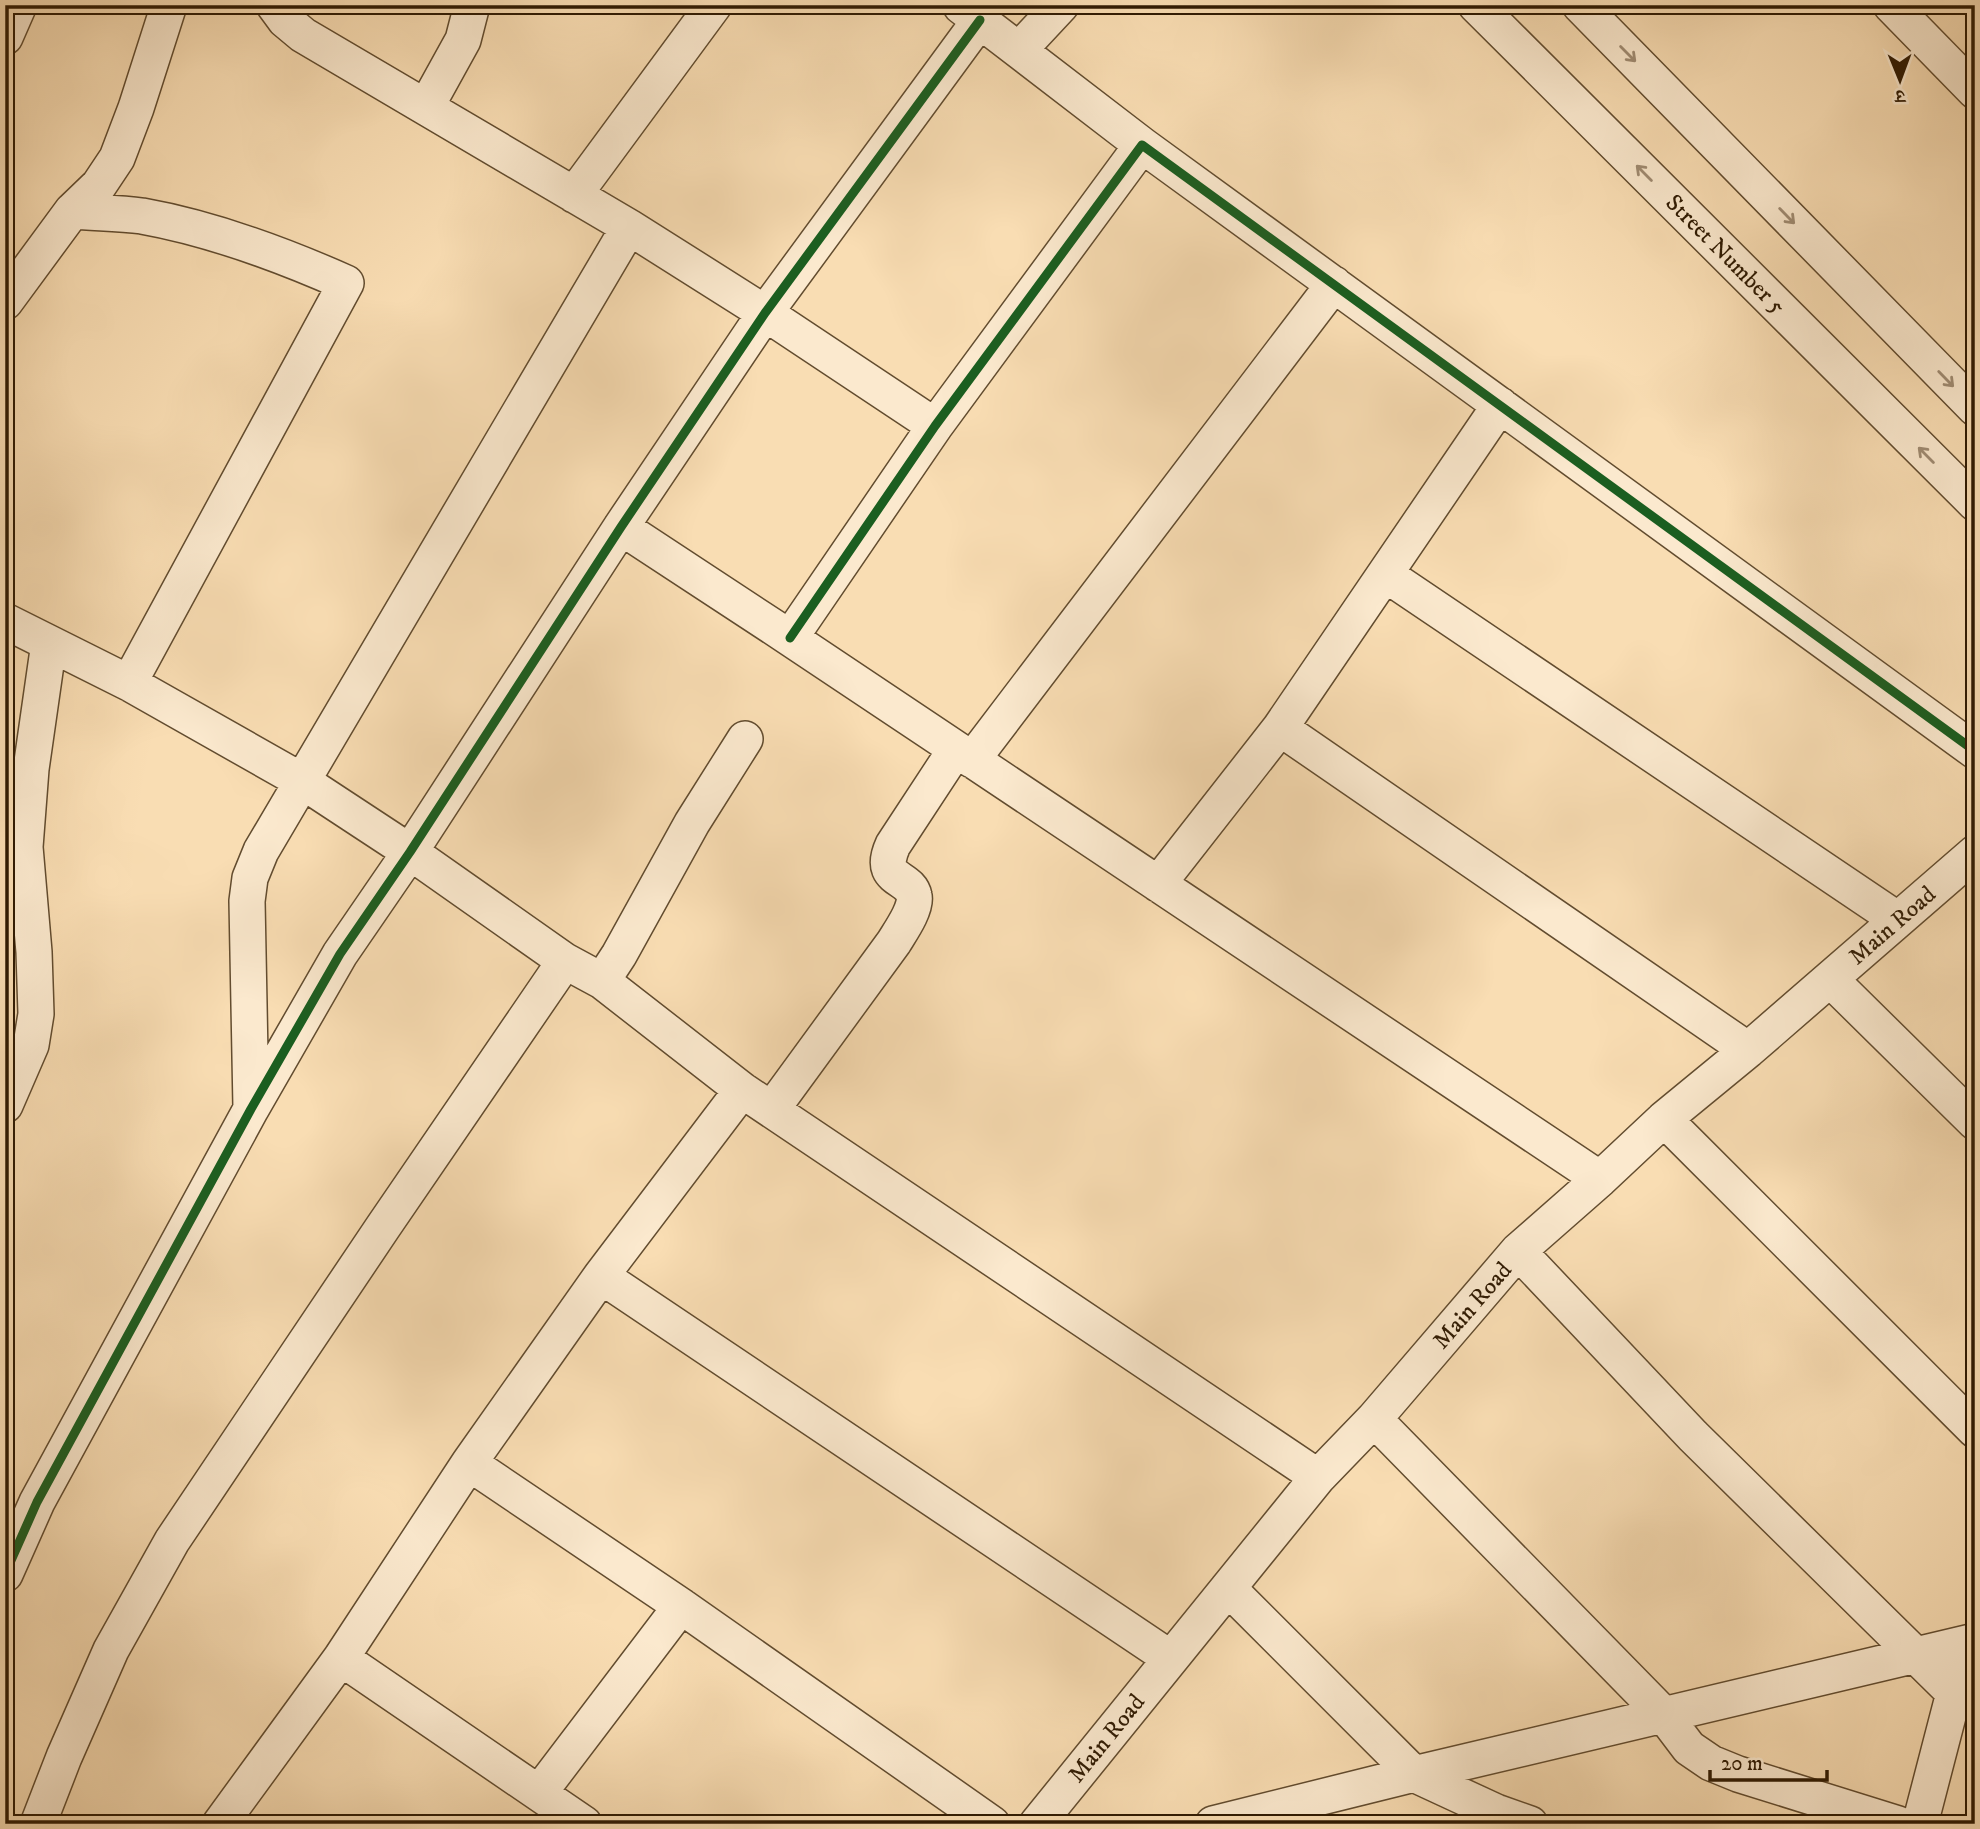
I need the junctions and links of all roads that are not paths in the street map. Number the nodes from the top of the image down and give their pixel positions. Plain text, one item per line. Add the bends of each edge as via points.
1 (19, 5) edge
2 (169, 5) edge
3 (274, 5) edge
4 (472, 5) edge
5 (714, 5) edge
6 (1061, 5) edge
7 (1476, 5) edge
8 (1580, 5) edge
9 (1891, 5) edge
10 (970, 13) edge
11 (5, 37) edge
12 (1019, 50) junction
13 (1975, 91) edge
14 (426, 107) junction
15 (1142, 145) junction
16 (574, 195) junction
17 (72, 211) junction
18 (629, 227) junction
19 (1334, 284) junction
20 (5, 302) edge
21 (765, 313) junction
22 (1500, 405) junction
23 (1975, 408) edge
24 (935, 426) junction
25 (1975, 503) edge
26 (621, 527) junction
27 (1385, 574) junction
28 (5, 621) edge
29 (790, 638) junction
30 (49, 643) junction
31 (128, 684) junction
32 (1280, 728) junction
33 (745, 739) dead end
34 (1975, 751) edge
35 (964, 755) junction
36 (302, 781) junction
37 (15, 845) edge
38 (410, 852) junction
39 (1975, 853) edge
40 (1158, 884) junction
41 (1898, 920) junction
42 (565, 961) junction
43 (1830, 979) junction
44 (603, 981) junction
45 (1748, 1050) junction
46 (9, 1087) edge
47 (742, 1090) junction
48 (251, 1109) junction
49 (772, 1109) junction
50 (1664, 1119) junction
51 (1975, 1122) edge
52 (1600, 1179) junction
53 (1518, 1251) junction
54 (601, 1276) junction
55 (1374, 1419) junction
56 (1975, 1430) edge
57 (469, 1463) junction
58 (1318, 1477) junction
59 (5, 1574) edge
60 (1228, 1588) junction
61 (681, 1606) junction
62 (1975, 1642) edge
63 (1917, 1655) junction
64 (341, 1658) junction
65 (1171, 1658) junction
66 (1954, 1693) junction
67 (1664, 1715) junction
68 (1414, 1774) junction
69 (539, 1793) junction
70 (38, 1824) edge
71 (220, 1824) edge
72 (584, 1824) edge
73 (992, 1824) edge
74 (1037, 1824) edge
75 (1213, 1824) edge
76 (1530, 1824) edge
77 (1898, 1824) edge
78 (1920, 1824) edge

1 - 11 street
2 - 17 street via 117,158 99,185
3 - 14 street via 303,35
4 - 14 street via 463,40
5 - 16 street
6 - 12 street
25 -> 7 street, Street Number 5
8 -> 23 street
9 - 13 street
10 - 12 street
10 - 21 street
12 - 15 street
14 - 16 street
15 - 19 street
15 - 24 street
16 - 18 street
17 - 20 street
17 - 31 street via 177,224 308,266 346,283
18 - 21 street
18 - 36 street
19 - 22 street
19 - 35 street
21 - 24 street
21 - 26 street
22 - 27 street
22 - 34 street
24 - 29 street
26 - 29 street
26 - 38 street
27 - 32 street
27 - 41 street
28 - 30 street
29 - 35 street
30 - 31 street
30 - 37 street
31 - 36 street
32 - 40 street
32 - 45 street
33 - 44 street
35 - 40 street
35 - 49 street via 888,856 888,866 914,896 907,921
36 - 38 street
36 - 48 street via 261,850 248,889
37 - 46 street via 34,951 36,1014 31,1045
38 - 42 street
38 - 48 street via 340,954
39 - 41 street, Main Road
40 - 52 street
41 - 43 street, Main Road
42 - 44 street
42 - 70 street via 172,1541 111,1650
43 - 45 street, Main Road
43 - 51 street
44 - 47 street
45 - 50 street, Main Road
47 - 49 street
47 - 54 street
48 - 59 street via 37,1502
49 - 58 street
50 - 52 street, Main Road
50 - 56 street
52 - 53 street, Main Road
53 - 55 street, Main Road
53 - 63 street via 1693,1436
54 - 57 street
54 - 65 street
55 - 58 street, Main Road
55 - 67 street
57 - 61 street
57 - 64 street
58 - 60 street, Main Road
60 - 65 street, Main Road
60 - 68 street
61 - 69 street
61 - 73 street
62 - 63 street
62 - 66 street
63 - 66 street
63 - 67 street
64 - 69 street
64 - 71 street
65 - 74 street, Main Road
66 - 78 street
67 - 68 street
67 - 77 street via 1689,1748 1711,1763
68 - 75 street
68 - 76 street
69 - 72 street

